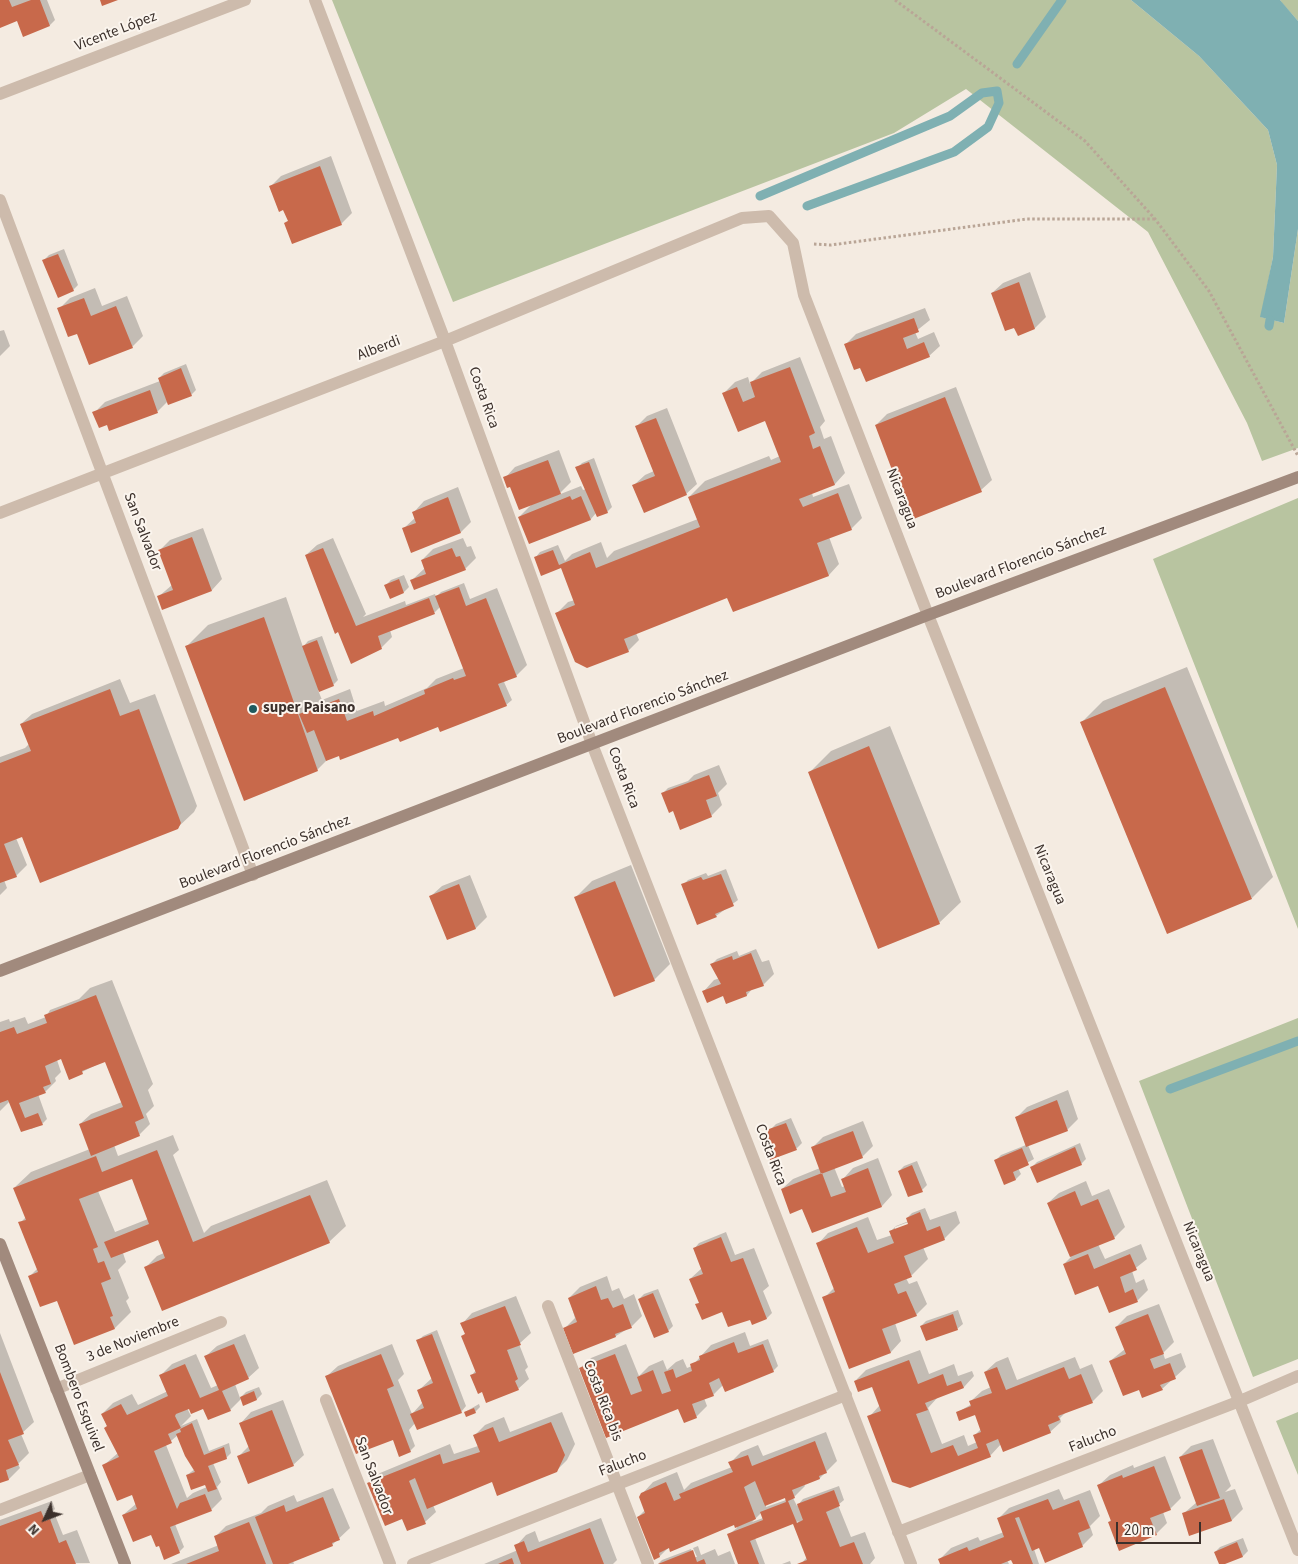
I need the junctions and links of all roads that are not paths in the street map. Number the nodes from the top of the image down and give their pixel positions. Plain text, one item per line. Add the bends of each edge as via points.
1 (245, 0) edge
2 (315, 0) edge
3 (0, 94) edge
4 (0, 200) edge
5 (769, 216) joint
6 (445, 341) junction
7 (103, 474) junction
8 (1298, 477) edge
9 (0, 513) edge
10 (928, 615) junction
11 (592, 744) junction
12 (253, 875) junction
13 (0, 971) edge
14 (0, 1244) edge
15 (548, 1306) dead end
16 (221, 1322) dead end
17 (1298, 1376) edge
18 (56, 1389) junction
19 (846, 1395) junction
20 (326, 1400) dead end
21 (1240, 1401) junction
22 (90, 1475) junction
23 (617, 1484) junction
24 (0, 1510) edge
25 (898, 1532) junction
26 (1298, 1550) edge
27 (125, 1564) edge
28 (390, 1564) edge
29 (413, 1564) edge
30 (648, 1564) edge
31 (911, 1564) edge

1 - 3 street, Vicente López
2 - 6 street, Costa Rica
4 - 7 street, San Salvador
5 - 6 street, Alberdi via 742,218
5 - 10 street, Nicaragua via 793,243 804,295
6 - 7 street, Alberdi
6 - 11 street, Costa Rica
7 - 9 street, Alberdi
7 - 12 street, San Salvador
8 - 10 main road, Boulevard Florencio Sánchez
10 - 11 main road, Boulevard Florencio Sánchez
10 - 21 street, Nicaragua
11 - 12 main road, Boulevard Florencio Sánchez
11 - 19 street, Costa Rica
12 - 13 main road, Boulevard Florencio Sánchez
14 - 18 main road, Bombero Esquivel
15 - 23 street, Costa Rica bis
16 - 18 street, 3 de Noviembre
17 - 21 street, Falucho
18 - 22 main road, Bombero Esquivel
19 - 23 street, Falucho
19 - 25 street, Costa Rica
20 - 28 street, San Salvador
21 - 25 street, Falucho
21 - 26 street, Nicaragua
22 - 24 street
22 - 27 main road, Bombero Esquivel
23 - 29 street, Falucho
23 - 30 street, Costa Rica bis
25 - 31 street, Costa Rica

